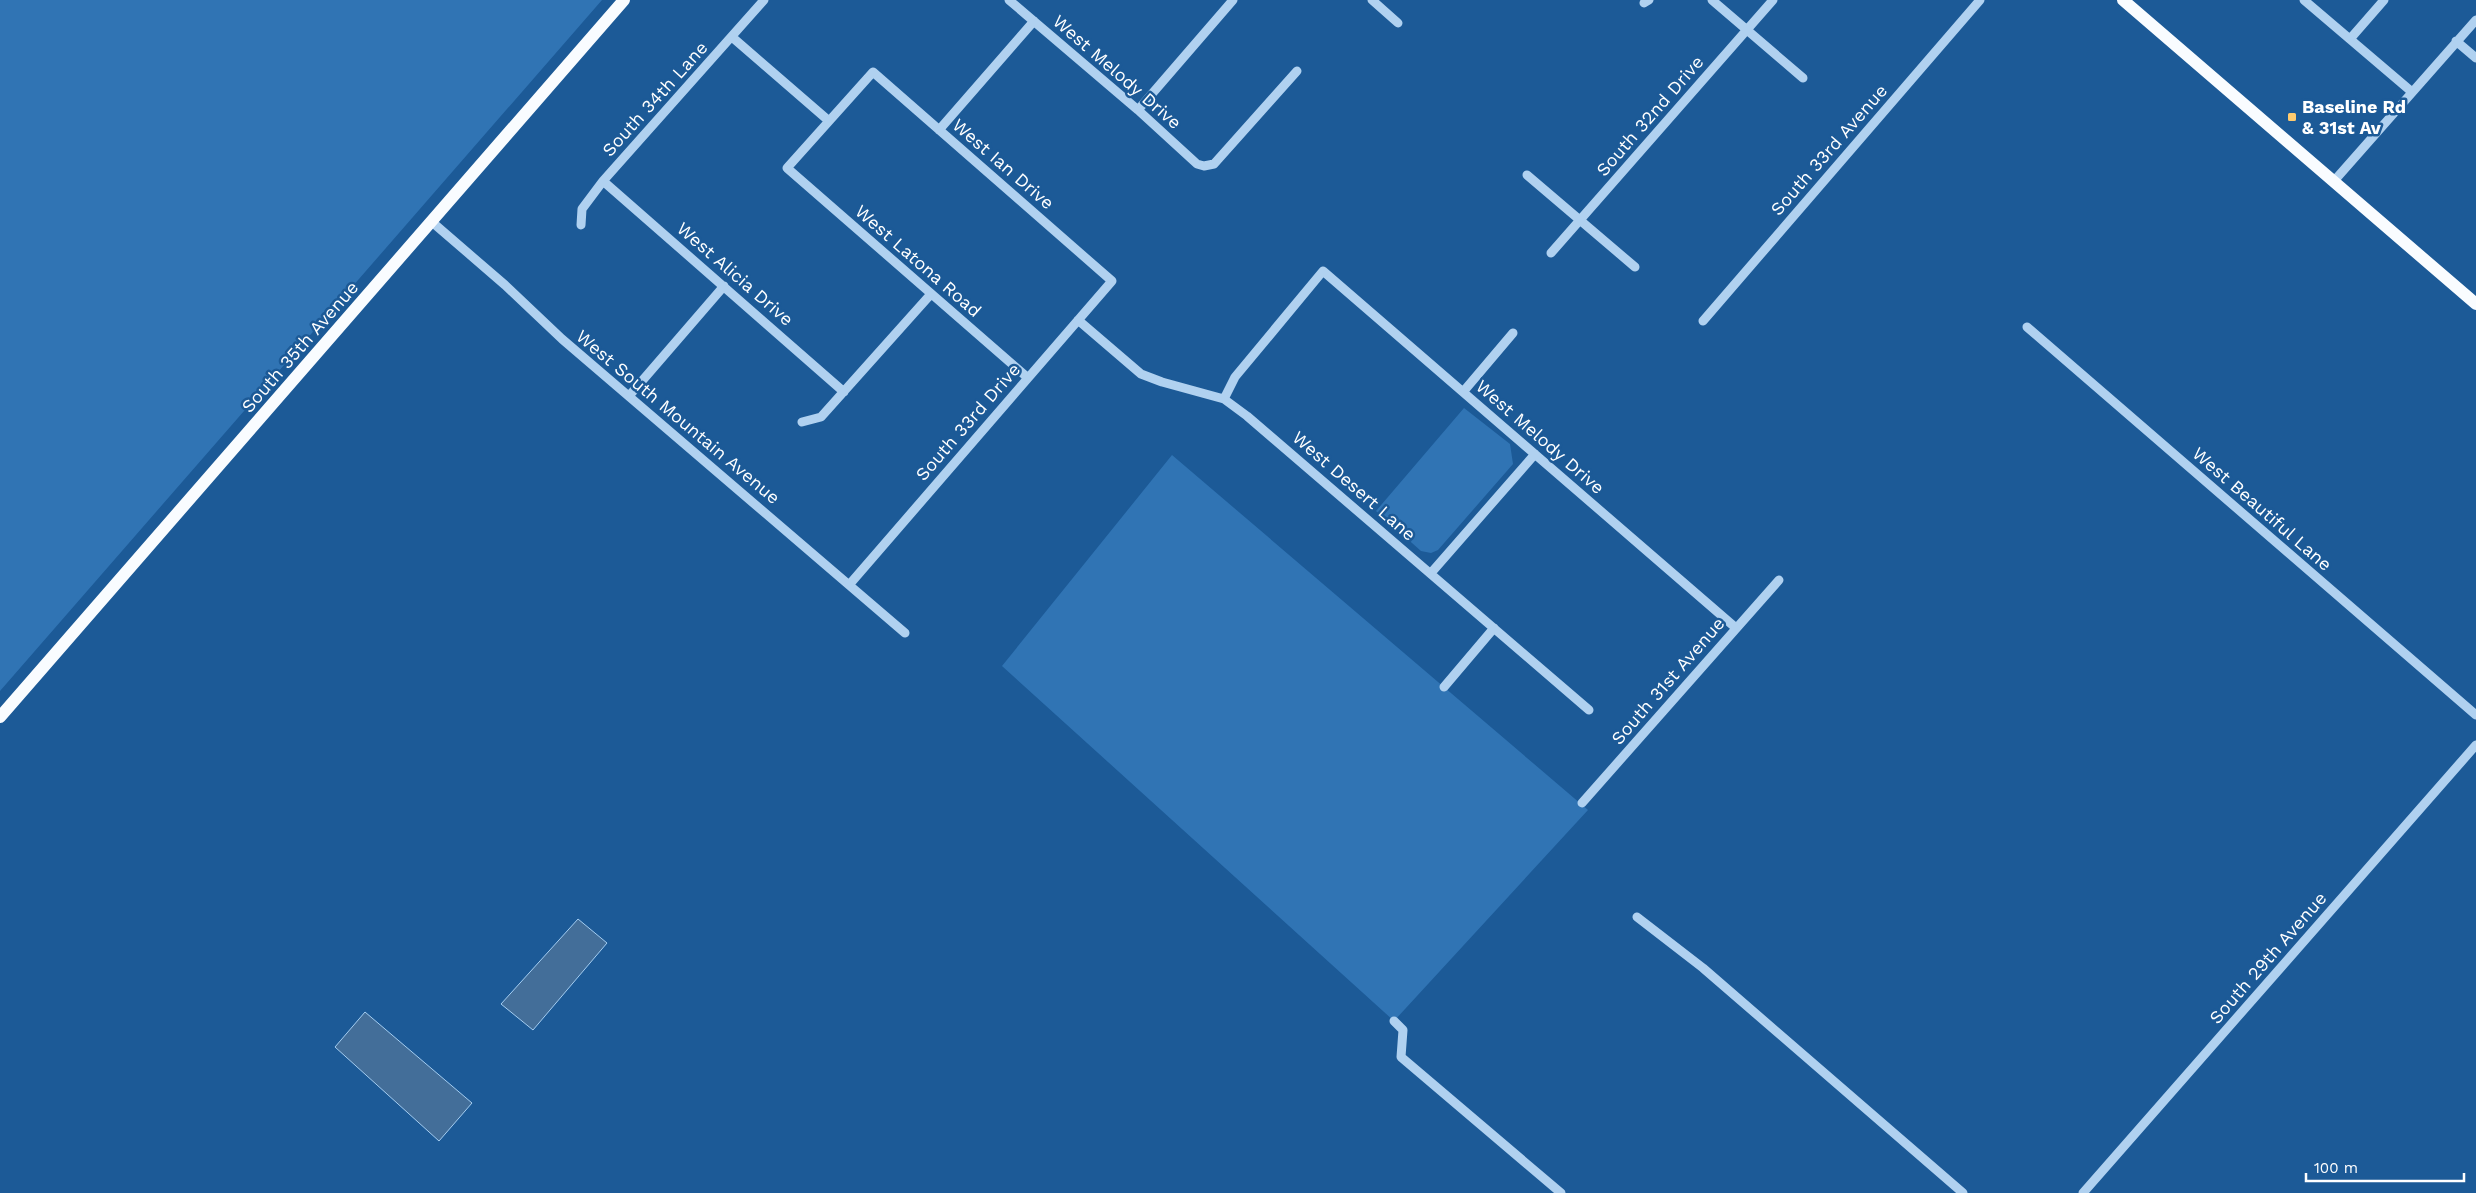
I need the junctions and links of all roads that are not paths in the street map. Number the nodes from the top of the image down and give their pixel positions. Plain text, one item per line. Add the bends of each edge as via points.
1 (624, 0) edge
2 (764, 0) edge
3 (1009, 0) edge
4 (1233, 0) edge
5 (1372, 0) edge
6 (1712, 0) edge
7 (1773, 0) edge
8 (1980, 0) edge
9 (2123, 0) edge
10 (2304, 0) edge
11 (2384, 0) edge
12 (2476, 20) edge
13 (1034, 21) junction
14 (1398, 23) dead end
15 (1747, 30) junction
16 (732, 36) junction
17 (2350, 39) junction
18 (2456, 42) junction
19 (2476, 58) edge
20 (1297, 71) dead end
21 (1803, 78) dead end
22 (2412, 92) junction
23 (1138, 110) junction
24 (829, 121) junction
25 (939, 130) junction
26 (1526, 175) dead end
27 (604, 181) junction
28 (2334, 181) junction
29 (1580, 220) junction
30 (432, 222) junction
31 (581, 225) dead end
32 (1551, 253) dead end
33 (1635, 267) dead end
34 (1112, 281) joint
35 (724, 286) junction
36 (931, 294) junction
37 (2476, 304) edge
38 (1078, 320) junction
39 (1703, 321) dead end
40 (2027, 327) dead end
41 (1514, 333) dead end
42 (1028, 378) junction
43 (844, 392) junction
44 (1463, 392) junction
45 (629, 396) junction
46 (1224, 399) junction
47 (802, 422) dead end
48 (1535, 454) junction
49 (1431, 573) junction
50 (1779, 580) dead end
51 (849, 585) junction
52 (1494, 628) junction
53 (1736, 628) junction
54 (905, 633) dead end
55 (1444, 687) dead end
56 (1589, 710) dead end
57 (2476, 715) edge
58 (0, 717) edge
59 (2476, 745) edge
60 (1582, 803) dead end
61 (1637, 917) dead end
62 (1394, 1021) dead end
63 (1561, 1193) edge
64 (1963, 1193) edge
65 (2084, 1193) edge

1 - 30 main road, South 35th Avenue
2 - 16 street, South 34th Lane
3 - 13 street, West Melody Drive
4 - 23 street
5 - 14 street
6 - 15 street
7 - 15 street, South 32nd Drive
8 - 39 street, South 33rd Avenue
9 - 28 main road
10 - 17 street
11 - 17 street
12 - 18 street
13 - 23 street, West Melody Drive
13 - 25 street
15 - 21 street
15 - 29 street, South 32nd Drive
16 - 24 street
16 - 27 street, South 34th Lane
17 - 22 street
18 - 19 street
18 - 22 street
20 - 23 street, West Melody Drive via 1214,164 1197,164
22 - 28 street
24 - 25 street, West Ian Drive via 873,72
24 - 36 street, West Latona Road via 787,168
25 - 34 street, West Ian Drive
26 - 29 street
27 - 31 street, South 34th Lane via 582,209
27 - 35 street, West Alicia Drive
28 - 37 main road
29 - 32 street, South 32nd Drive
29 - 33 street
30 - 45 street, West South Mountain Avenue
30 - 58 main road, South 35th Avenue
34 - 38 street, South 33rd Drive
35 - 43 street, West Alicia Drive
35 - 45 street
36 - 42 street, West Latona Road
36 - 43 street
38 - 42 street, South 33rd Drive
38 - 46 street, West Desert Lane via 1141,374
40 - 57 street, West Beautiful Lane
41 - 44 street
42 - 51 street, South 33rd Drive
43 - 47 street via 821,417
44 - 46 street, West Melody Drive via 1323,271 1235,377
44 - 48 street, West Melody Drive
45 - 51 street, West South Mountain Avenue
46 - 49 street, West Desert Lane
48 - 49 street
48 - 53 street, West Melody Drive
49 - 52 street, West Desert Lane
50 - 53 street, South 31st Avenue
51 - 54 street, West South Mountain Avenue
52 - 55 street
52 - 56 street, West Desert Lane
53 - 60 street, South 31st Avenue
59 - 65 street, South 29th Avenue
61 - 64 street via 1702,968
62 - 63 street via 1403,1030 1401,1057

